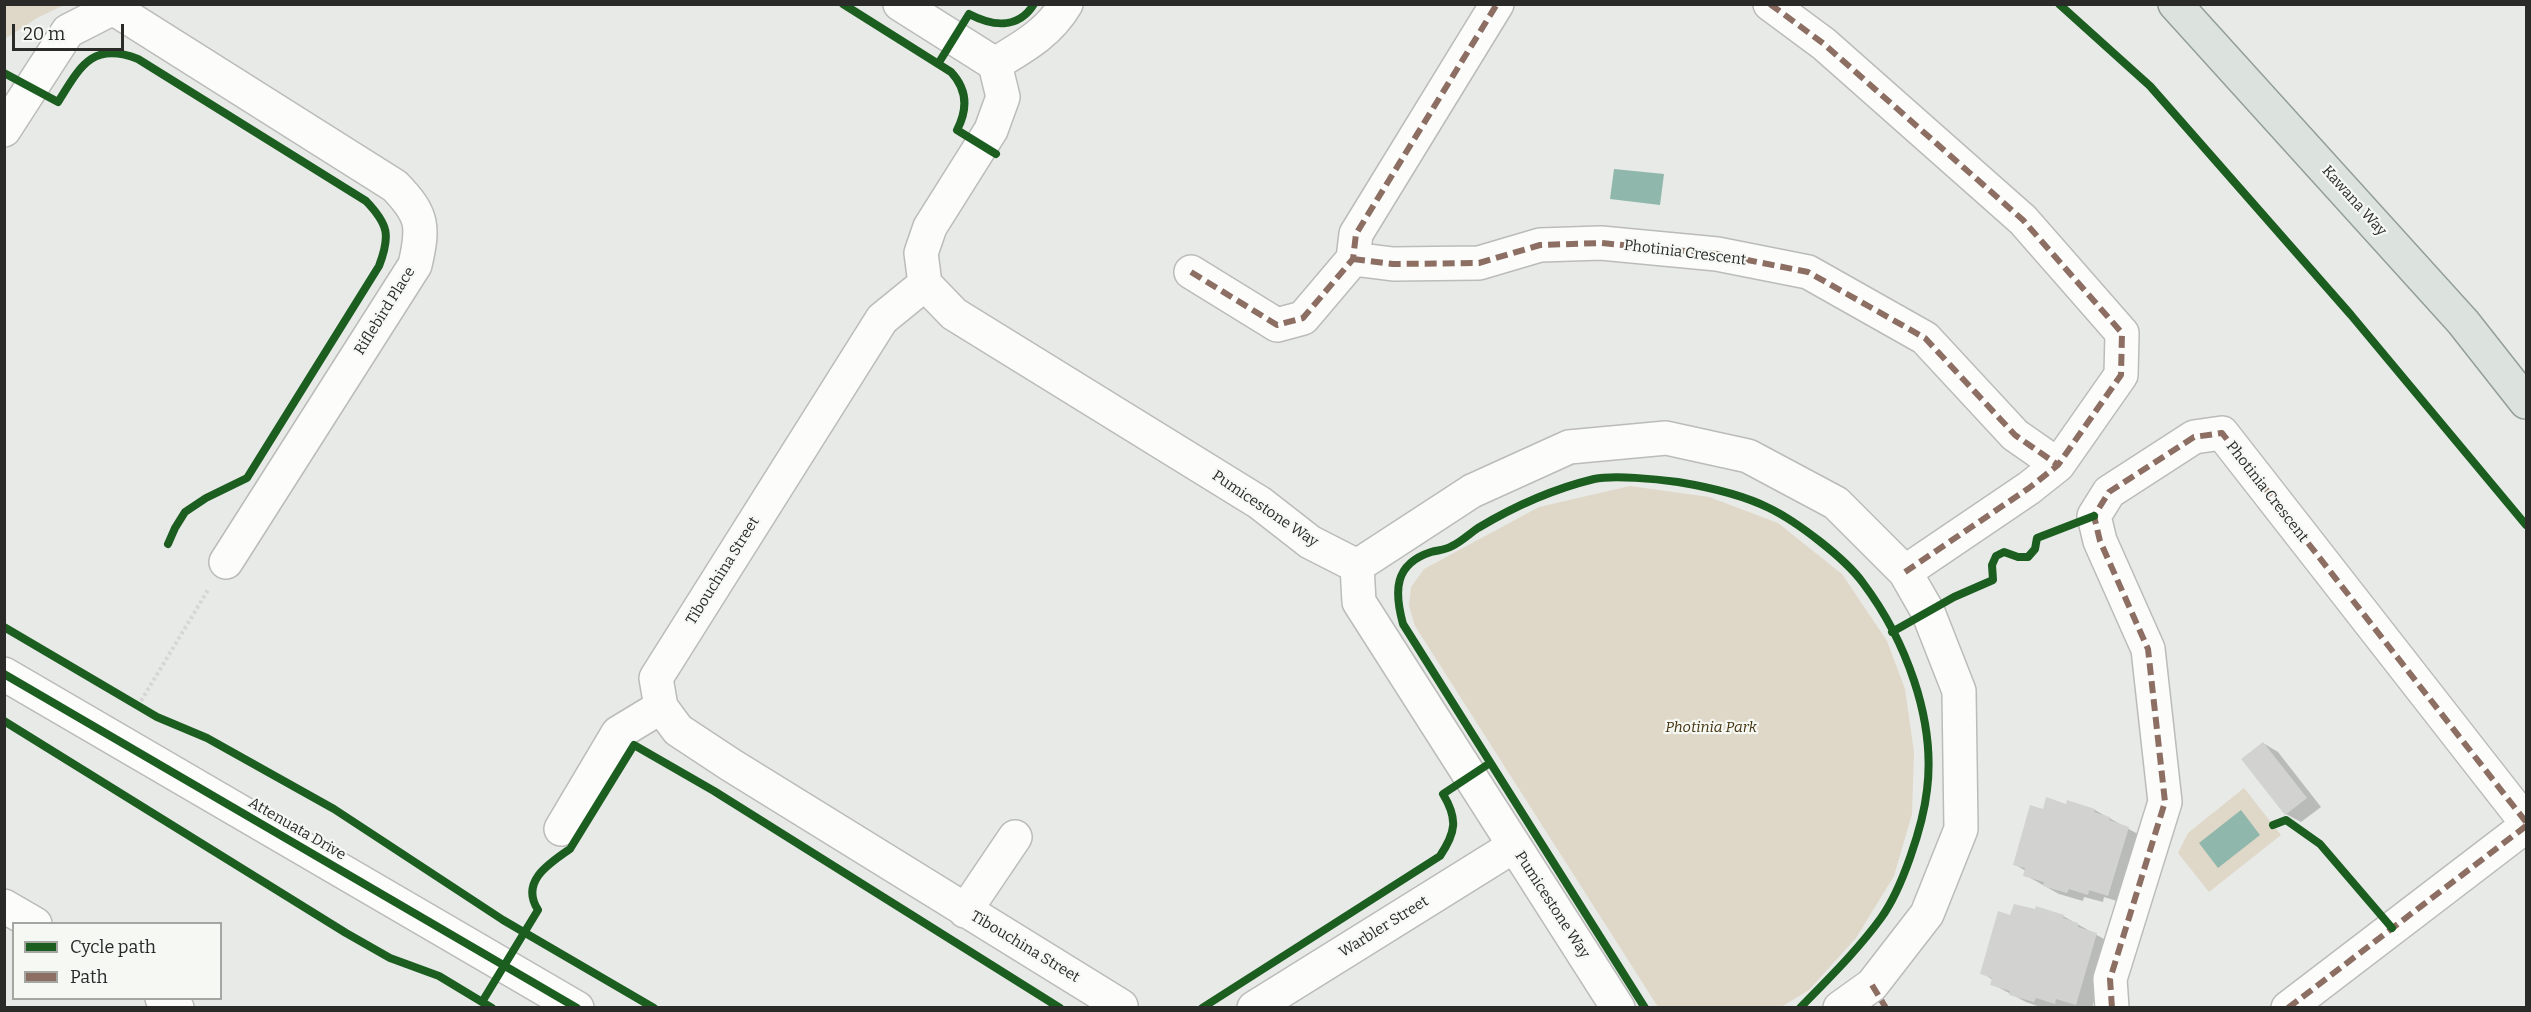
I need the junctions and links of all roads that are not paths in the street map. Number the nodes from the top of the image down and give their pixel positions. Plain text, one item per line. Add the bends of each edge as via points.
1 (900, 4) edge
2 (1066, 4) edge
3 (1497, 4) edge
4 (1770, 4) edge
5 (2175, 4) edge
6 (113, 6) edge
7 (995, 64) junction
8 (4, 130) edge
9 (1353, 259) junction
10 (1191, 272) dead end
11 (925, 284) junction
12 (2526, 402) edge
13 (2058, 465) junction
14 (226, 562) road end
15 (1357, 566) junction
16 (1905, 572) junction
17 (4, 674) edge
18 (661, 707) junction
19 (2526, 824) edge
20 (561, 829) dead end
21 (1015, 837) dead end
22 (1514, 846) junction
23 (4, 906) edge
24 (965, 911) junction
25 (32, 922) edge
26 (1879, 996) edge
27 (164, 1000) edge
28 (1121, 1006) edge
29 (177, 1008) edge
30 (577, 1008) edge
31 (1254, 1008) edge
32 (1618, 1008) edge
33 (1840, 1008) edge
34 (2112, 1008) edge
35 (2288, 1008) edge

1 - 7 street
2 - 7 street via 1036,40
3 - 9 street via 1356,234
4 - 13 street via 1824,44 2023,220 2122,333 2121,375
5 - 12 main road, Kawana Way via 2463,322
6 - 8 street via 68,32
6 - 14 street, Riflebird Place via 395,186 415,206 422,235 415,265
7 - 11 street via 1003,97 991,130 930,227 921,253
9 - 10 street via 1303,318 1277,325
9 - 13 street, Photinia Crescent via 1393,264 1479,262 1540,245 1601,243 1717,254 1808,272 1925,338 2015,435
11 - 15 street, Pumicestone Way via 954,314 1260,503 1310,542
11 - 18 street, Tibouchina Street via 882,320 656,678
13 - 16 street
15 - 16 street via 1472,491 1569,447 1666,438 1748,456 1836,503
15 - 22 street, Pumicestone Way via 1359,602
16 - 26 street via 1928,612 1959,691 1961,829 1927,914
17 - 30 street, Attenuata Drive
18 - 20 street via 618,733
18 - 24 street, Tibouchina Street via 678,730
19 - 34 street, Photinia Crescent via 2222,433 2194,437 2109,492 2094,516 2100,541 2148,649 2165,802 2110,979
19 - 35 street, Photinia Crescent
21 - 24 street
22 - 31 street, Warbler Street
22 - 32 street, Pumicestone Way
23 - 25 street
24 - 28 street, Tibouchina Street
26 - 33 street
27 - 29 street

